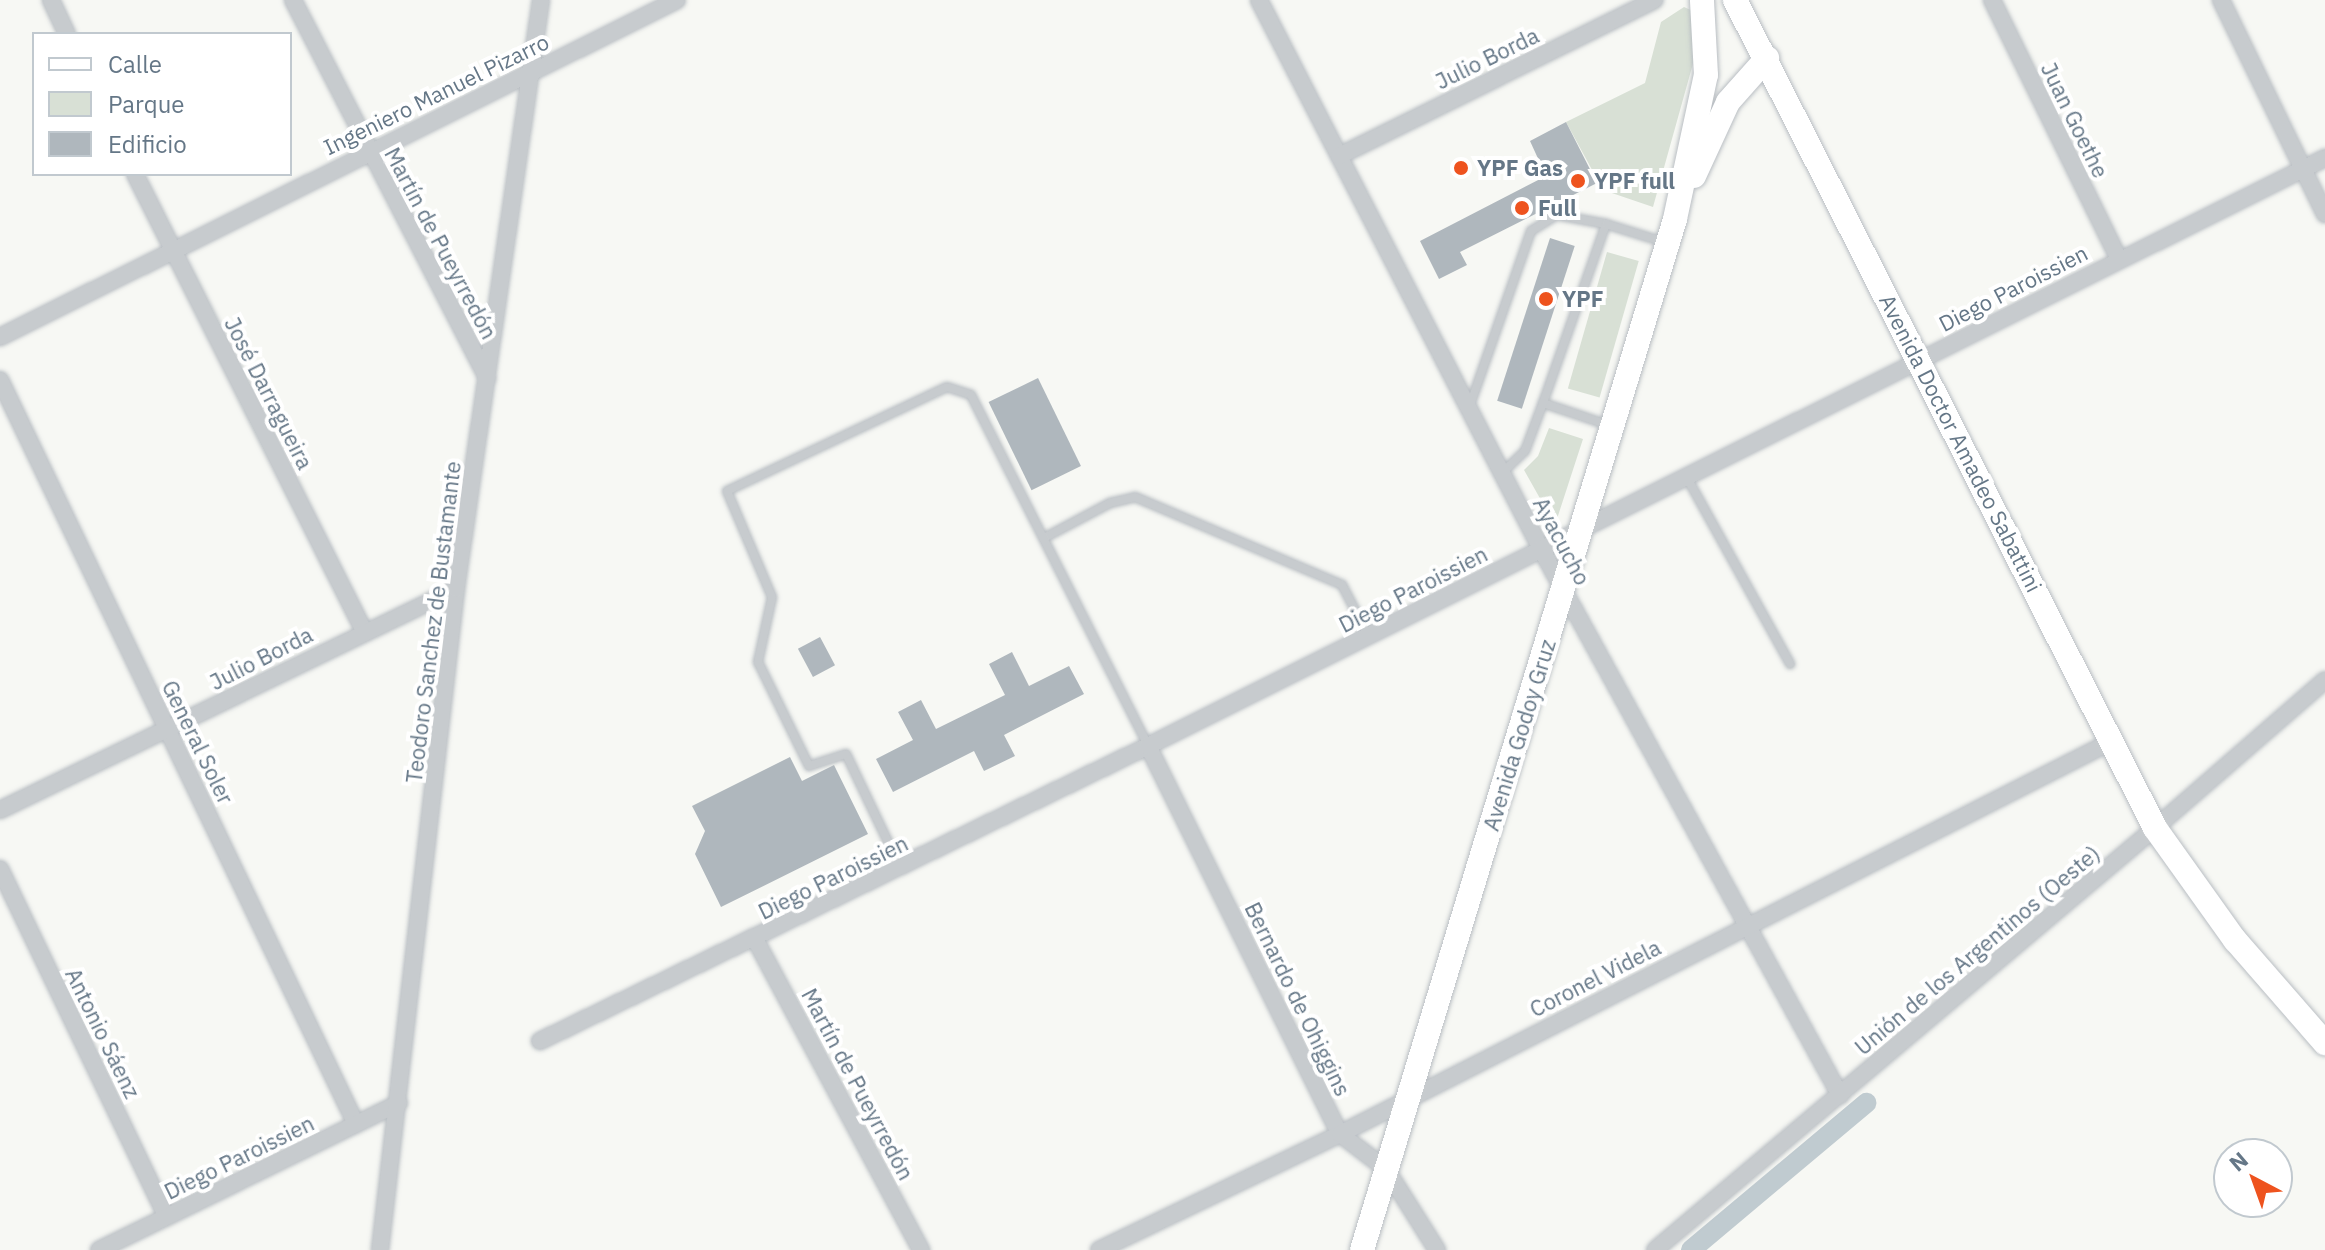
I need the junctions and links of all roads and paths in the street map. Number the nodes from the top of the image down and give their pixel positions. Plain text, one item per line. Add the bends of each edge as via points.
1 (51, 0) edge
2 (293, 0) edge
3 (531, 0) edge
4 (677, 0) edge
5 (1259, 0) edge
6 (1654, 0) edge
7 (1702, 0) edge
8 (1718, 0) edge
9 (1735, 0) edge
10 (1992, 0) edge
11 (2221, 0) edge
12 (540, 8) edge
13 (66, 32) edge
14 (1767, 58) junction
15 (530, 71) junction
16 (368, 152) junction
17 (1339, 156) junction
18 (2325, 158) edge
19 (2302, 169) junction
20 (136, 176) edge
21 (2325, 214) edge
22 (1675, 219) junction
23 (1606, 224) junction
24 (1667, 244) junction
25 (172, 249) junction
26 (2119, 259) junction
27 (0, 337) edge
28 (1920, 360) junction
29 (487, 378) junction
30 (0, 380) edge
31 (1543, 403) junction
32 (1469, 409) junction
33 (1611, 426) junction
34 (1502, 473) junction
35 (1686, 476) junction
36 (1581, 528) junction
37 (1044, 538) junction
38 (1541, 549) junction
39 (456, 589) junction
40 (1563, 590) junction
41 (364, 631) junction
42 (1368, 635) junction
43 (1790, 664) dead end
44 (2325, 680) edge
45 (168, 730) junction
46 (2110, 742) junction
47 (1148, 746) junction
48 (0, 810) edge
49 (2155, 828) junction
50 (901, 868) junction
51 (0, 869) edge
52 (1745, 926) junction
53 (755, 939) junction
54 (540, 1041) dead end
55 (2325, 1043) edge
56 (1840, 1095) junction
57 (1409, 1097) junction
58 (399, 1103) junction
59 (356, 1124) junction
60 (1340, 1134) junction
61 (1386, 1169) junction
62 (167, 1217) junction
63 (99, 1250) edge
64 (380, 1250) edge
65 (921, 1250) edge
66 (1099, 1250) edge
67 (1362, 1250) edge
68 (1437, 1250) edge
69 (1655, 1250) edge

1 - 13 street
2 - 16 street, Martín de Pueyrredón
3 - 12 street
4 - 15 street, Ingeniero Manuel Pizarro
5 - 17 street, Ayacucho
6 - 17 street, Julio Borda
7 - 22 main road, Avenida Godoy Gruz via 1706,75
8 - 14 main road, Avenida Doctor Amadeo Sabattini
9 - 14 main road, Avenida Doctor Amadeo Sabattini
10 - 26 street, Juan Goethe
11 - 19 street
12 - 15 street, Teodoro Sanchez de Bustamante
14 - 22 main road, Avenida Godoy Gruz via 1728,102
14 - 28 main road, Avenida Doctor Amadeo Sabattini
15 - 16 street, Ingeniero Manuel Pizarro
15 - 29 street, Teodoro Sanchez de Bustamante
16 - 25 street, Ingeniero Manuel Pizarro
16 - 29 street, Martín de Pueyrredón
17 - 32 street, Ayacucho
18 - 19 street, Diego Paroissien
19 - 21 street
19 - 26 street, Diego Paroissien
20 - 25 street, José Darragueira
22 - 24 main road, Avenida Godoy Gruz
23 - 24 lane
23 - 31 lane
23 - 32 lane via 1557,215 1531,231
24 - 33 main road, Avenida Godoy Gruz
25 - 27 street, Ingeniero Manuel Pizarro
25 - 41 street, José Darragueira
26 - 28 street, Diego Paroissien
28 - 35 street, Diego Paroissien
28 - 46 main road, Avenida Doctor Amadeo Sabattini
29 - 39 street, Teodoro Sanchez de Bustamante
30 - 45 street, General Soler
31 - 33 lane
31 - 34 lane via 1525,451
32 - 34 street, Ayacucho
33 - 36 main road, Avenida Godoy Gruz
34 - 38 street, Ayacucho
35 - 36 street, Diego Paroissien
35 - 43 lane
36 - 38 street, Diego Paroissien
36 - 40 main road, Avenida Godoy Gruz
37 - 42 lane via 1110,503 1135,497 1342,585
37 - 47 lane
37 - 50 lane via 971,395 947,387 727,491 772,597 758,662 809,766 846,754
38 - 40 street, Ayacucho
38 - 42 street, Diego Paroissien
39 - 41 street, Julio Borda
39 - 58 street, Teodoro Sanchez de Bustamante
40 - 52 street, Ayacucho
40 - 57 main road, Avenida Godoy Gruz
41 - 45 street, Julio Borda
42 - 47 street, Diego Paroissien
44 - 49 street, Unión de los Argentinos (Oeste)
45 - 48 street, Julio Borda
45 - 59 street, General Soler
46 - 49 main road, Avenida Doctor Amadeo Sabattini
46 - 52 street, Coronel Videla
47 - 50 street, Diego Paroissien
47 - 60 street, Bernardo de Ohiggins
49 - 55 main road, Avenida Doctor Amadeo Sabattini via 2235,940
49 - 56 street, Unión de los Argentinos (Oeste)
50 - 53 street, Diego Paroissien
51 - 62 street, Antonio Sáenz
52 - 56 street, Ayacucho
52 - 57 street, Coronel Videla
53 - 54 street, Diego Paroissien
53 - 65 street, Martín de Pueyrredón
56 - 69 street, Unión de los Argentinos (Oeste)
57 - 60 street, Coronel Videla
57 - 61 main road, Avenida Godoy Gruz
58 - 59 street, Diego Paroissien
58 - 64 street, Teodoro Sanchez de Bustamante
59 - 62 street, Diego Paroissien
60 - 61 street, Bernardo de Ohiggins
60 - 66 street, Coronel Videla
61 - 67 main road, Avenida Godoy Gruz
61 - 68 street, Bernardo de Ohiggins
62 - 63 street, Diego Paroissien

